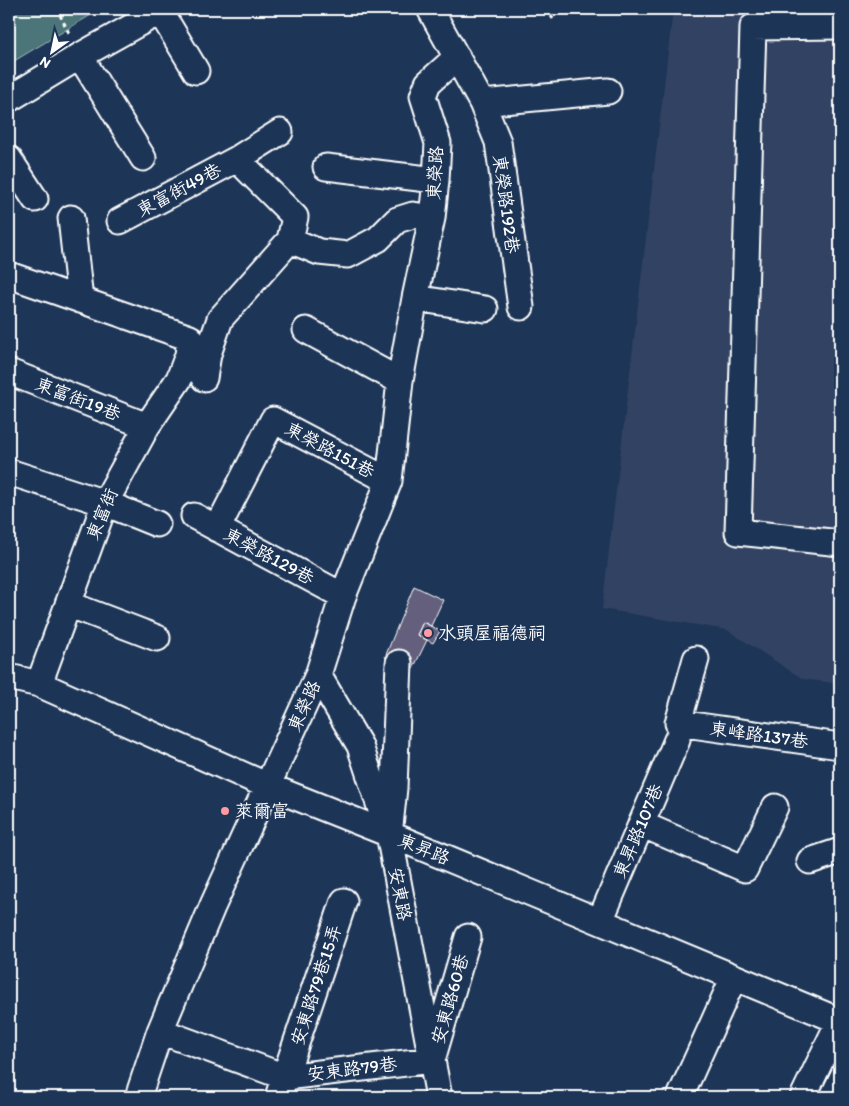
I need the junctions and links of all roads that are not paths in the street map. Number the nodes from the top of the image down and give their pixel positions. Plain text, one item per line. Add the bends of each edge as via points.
1 (430, 9) edge
2 (162, 10) edge
3 (840, 26) edge
4 (80, 56) junction
5 (457, 56) junction
6 (196, 71) dead end
7 (608, 91) dead end
8 (9, 99) edge
9 (482, 103) junction
10 (280, 132) dead end
11 (143, 158) dead end
12 (237, 158) junction
13 (9, 159) edge
14 (326, 167) dead end
15 (436, 180) junction
16 (35, 199) dead end
17 (71, 218) dead end
18 (432, 218) junction
19 (120, 221) dead end
20 (290, 240) junction
21 (9, 275) edge
22 (415, 298) junction
23 (80, 300) junction
24 (521, 308) dead end
25 (485, 309) dead end
26 (306, 330) dead end
27 (9, 372) edge
28 (204, 378) dead end
29 (400, 381) junction
30 (146, 426) junction
31 (9, 472) edge
32 (389, 481) junction
33 (104, 503) junction
34 (194, 516) dead end
35 (157, 524) dead end
36 (217, 529) junction
37 (840, 543) edge
38 (343, 596) junction
39 (68, 604) junction
40 (157, 638) dead end
41 (696, 659) dead end
42 (399, 664) dead end
43 (318, 675) junction
44 (9, 677) edge
45 (39, 684) junction
46 (677, 732) junction
47 (840, 746) edge
48 (268, 786) junction
49 (775, 807) dead end
50 (641, 824) junction
51 (389, 834) junction
52 (840, 851) edge
53 (810, 861) dead end
54 (344, 901) dead end
55 (600, 922) junction
56 (468, 937) dead end
57 (734, 977) junction
58 (840, 1020) edge
59 (160, 1031) junction
60 (432, 1060) junction
61 (281, 1087) edge
62 (138, 1097) edge
63 (439, 1097) edge
64 (680, 1097) edge
65 (804, 1097) edge

1 - 5 street
2 - 4 street
2 - 6 street
3 - 37 street via 753,27 738,532
4 - 8 street
4 - 11 street
5 - 9 street, 東榮路192巷
5 - 15 street, 東榮路 via 428,83 423,96 438,143
7 - 9 street
9 - 24 street, 東榮路192巷 via 498,142
10 - 12 street, 東富街49巷
12 - 19 street, 東富街49巷
12 - 20 street, 東富街49巷 via 295,217
13 - 16 street
14 - 15 street
15 - 18 street, 東榮路
17 - 23 street
18 - 20 street via 413,215 396,220 378,239 348,255 319,252
18 - 22 street, 東榮路
20 - 28 street via 220,319
21 - 23 street
22 - 25 street
22 - 29 street, 東榮路
23 - 30 street, 東富街 via 190,338 179,379
26 - 29 street
27 - 30 street, 東富街19巷
29 - 32 street, 東榮路
30 - 33 street, 東富街
31 - 33 street
32 - 36 street, 東榮路151巷 via 273,420
32 - 38 street, 東榮路
33 - 35 street
33 - 39 street, 東富街
34 - 36 street, 東榮路129巷
36 - 38 street, 東榮路129巷
38 - 43 street, 東榮路
39 - 40 street
39 - 45 street, 東富街
41 - 46 street, 東昇路107巷
42 - 51 street
43 - 48 street, 東榮路
43 - 51 street, 安東路 via 360,746
44 - 45 street, 東昇路
45 - 48 street, 東昇路
46 - 47 street, 東峰路137巷
46 - 50 street, 東昇路107巷
48 - 51 street, 東昇路
48 - 59 street, 東榮路
49 - 50 street via 745,869
50 - 55 street, 東昇路107巷
51 - 55 street, 東昇路
51 - 60 street, 安東路
52 - 53 street
54 - 61 street, 安東路79巷15弄
55 - 57 street, 東昇路
56 - 60 street, 安東路60巷
57 - 58 street, 東昇路
57 - 64 street
58 - 65 street
59 - 61 street, 安東路79巷
59 - 62 street, 東榮路
60 - 61 street, 安東路79巷
60 - 63 street, 安東路

